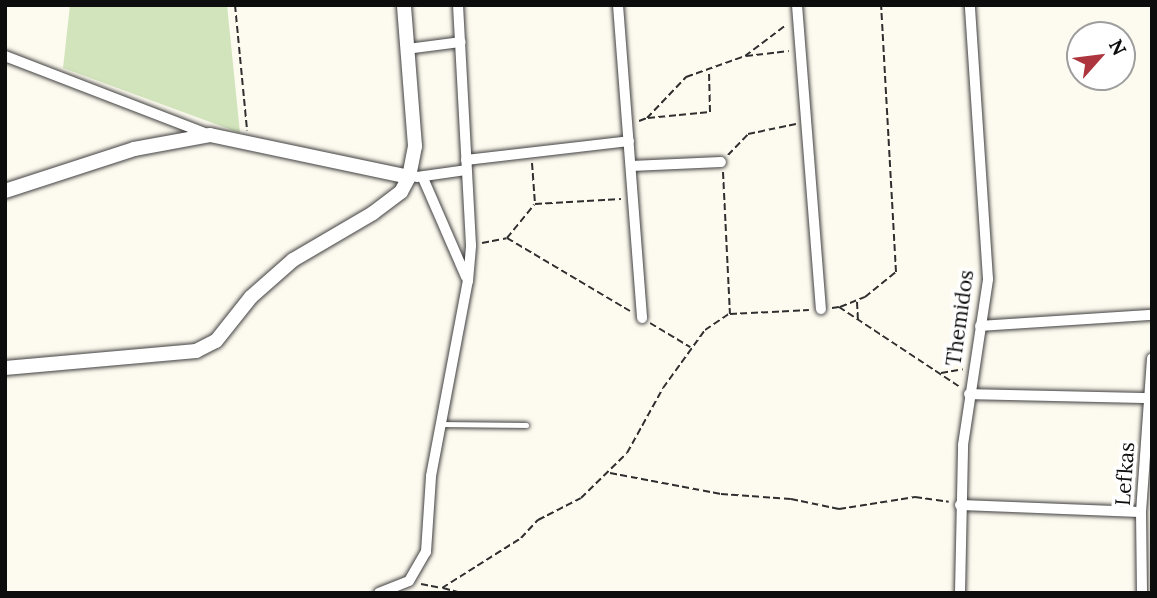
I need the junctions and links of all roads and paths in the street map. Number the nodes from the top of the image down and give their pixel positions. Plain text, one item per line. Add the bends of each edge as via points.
1 (235, 5) edge
2 (404, 5) edge
3 (458, 5) edge
4 (618, 5) edge
5 (881, 5) edge
6 (971, 5) edge
7 (797, 10) edge
8 (461, 42) junction
9 (407, 49) junction
10 (800, 54) junction
11 (5, 56) edge
12 (745, 56) junction
13 (709, 70) junction
14 (647, 118) junction
15 (807, 122) junction
16 (627, 125) junction
17 (210, 135) junction
18 (248, 141) junction
19 (629, 141) junction
20 (531, 155) junction
21 (722, 162) junction
22 (466, 165) junction
23 (631, 166) junction
24 (416, 177) junction
25 (5, 191) edge
26 (634, 198) junction
27 (535, 204) junction
28 (507, 238) junction
29 (471, 245) junction
30 (468, 281) junction
31 (857, 300) junction
32 (839, 307) junction
33 (821, 309) junction
34 (730, 314) junction
35 (1152, 315) edge
36 (642, 318) junction
37 (858, 321) junction
38 (980, 326) junction
39 (691, 348) junction
40 (975, 358) junction
41 (1152, 358) edge
42 (5, 368) edge
43 (940, 373) junction
44 (970, 394) junction
45 (1149, 397) junction
46 (441, 424) junction
47 (526, 425) dead end
48 (609, 472) junction
49 (960, 505) junction
50 (1141, 512) junction
51 (1147, 536) edge
52 (408, 581) junction
53 (442, 588) junction
54 (379, 593) edge
55 (462, 593) edge
56 (960, 593) edge
57 (1142, 593) edge

1 - 18 path
2 - 9 street
3 - 8 street
4 - 16 street
5 - 31 path via 896,272
6 - 38 street, Themidos via 988,279
7 - 10 street
7 - 12 path
8 - 9 street
8 - 22 street
9 - 24 street
10 - 12 path via 770,51
10 - 15 street
11 - 17 street
12 - 13 path
13 - 14 path via 674,87
13 - 14 path via 710,112
14 - 16 path
15 - 21 path via 748,134
15 - 33 street
16 - 19 street
17 - 18 street
17 - 25 street via 134,149
18 - 24 street
19 - 20 street
19 - 23 street
20 - 22 street
20 - 27 path
21 - 23 street
21 - 34 path
22 - 24 street
22 - 29 street
23 - 26 street
24 - 30 street
24 - 42 street via 373,214 293,260 251,297 216,341 195,351
26 - 27 path
26 - 36 street
27 - 28 path
28 - 29 path
28 - 36 path
29 - 30 street
30 - 46 street
31 - 32 path
31 - 37 path
32 - 33 path
32 - 37 path
33 - 34 path
34 - 39 path via 705,330
35 - 38 street
36 - 39 path
37 - 43 path
38 - 40 street, Themidos
39 - 48 path via 627,453
40 - 43 path via 965,369
40 - 44 street, Themidos
41 - 45 street, Lefkas
43 - 44 path
44 - 45 street
44 - 49 street, Themidos
45 - 50 street, Lefkas
46 - 47 lane
46 - 52 street via 431,476 426,552
48 - 49 path via 629,472 721,494 791,499 839,509 915,497
48 - 53 path via 581,498 538,520 521,538
49 - 50 street
49 - 56 street, Themidos
50 - 51 street, Lefkas
51 - 57 street, Lefkas
52 - 53 path
52 - 54 street
53 - 55 path

